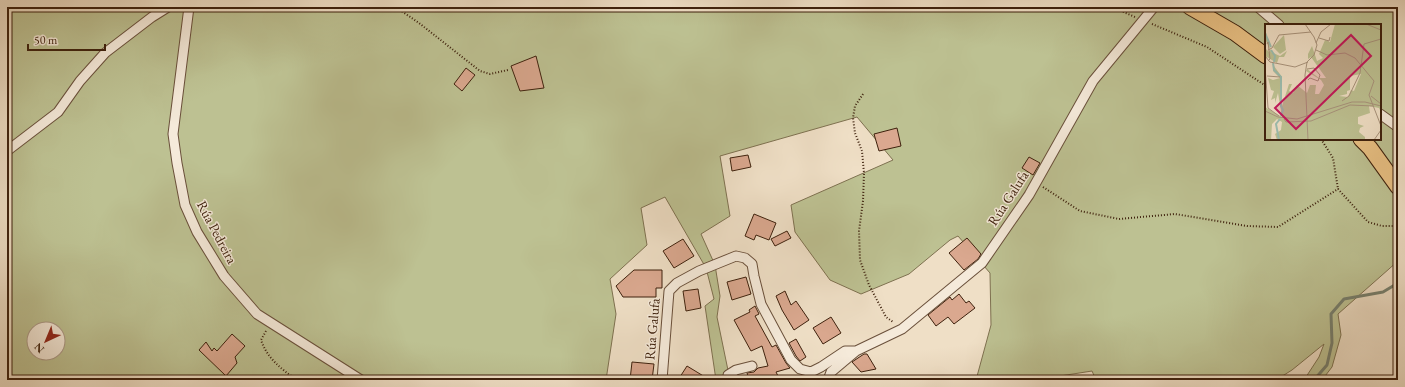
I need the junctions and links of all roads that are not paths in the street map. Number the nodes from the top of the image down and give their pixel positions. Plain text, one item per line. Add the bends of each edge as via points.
1 (168, 7) edge
2 (189, 7) edge
3 (1154, 7) edge
4 (1190, 7) edge
5 (1258, 7) edge
6 (1278, 24) edge
7 (1265, 55) edge
8 (1381, 115) edge
9 (1398, 127) edge
10 (1365, 144) edge
11 (7, 151) edge
12 (1398, 188) edge
13 (856, 351) junction
14 (752, 366) dead end
15 (360, 380) edge
16 (662, 380) edge
17 (728, 380) edge
18 (828, 380) edge

1 - 11 street via 105,53 80,81 58,112
2 - 15 street, Rúa Pedreira via 173,134 185,205 197,232 224,276 257,314
3 - 13 street, Rúa Galufa via 1093,81 1036,183 982,263 902,329
4 - 7 highway via 1235,33
5 - 6 street
8 - 9 street
10 - 12 highway
13 - 16 street, Rúa Galufa via 845,351 811,372 800,369 791,360 761,304 752,264 745,258 736,256 699,271 669,290
13 - 18 street, Rúa Galufa via 831,372
14 - 17 street via 736,370 728,375

